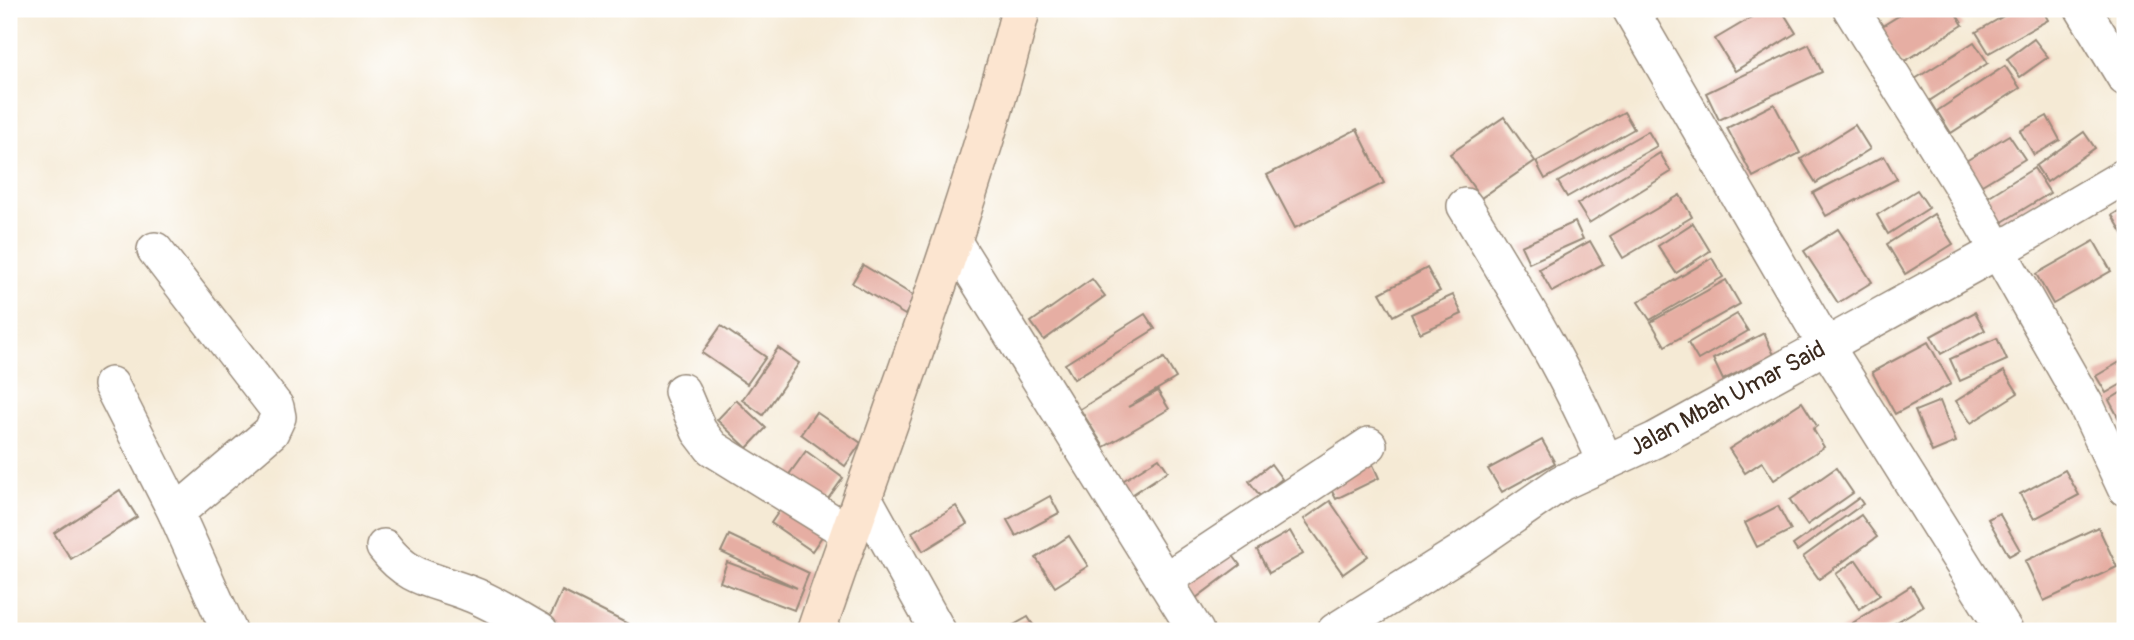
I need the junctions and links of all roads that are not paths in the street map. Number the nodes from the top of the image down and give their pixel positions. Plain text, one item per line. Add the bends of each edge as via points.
1 (1021, 9) edge
2 (1630, 9) edge
3 (1851, 9) edge
4 (2082, 9) edge
5 (2125, 78) edge
6 (2125, 176) edge
7 (1465, 206) dead end
8 (954, 242) junction
9 (155, 250) dead end
10 (1996, 251) junction
11 (1826, 346) junction
12 (111, 385) dead end
13 (682, 391) dead end
14 (1369, 445) dead end
15 (1605, 461) junction
16 (2125, 488) edge
17 (862, 495) junction
18 (176, 513) junction
19 (848, 532) junction
20 (384, 547) dead end
21 (1164, 580) junction
22 (229, 631) edge
23 (540, 631) edge
24 (816, 631) edge
25 (938, 631) edge
26 (1196, 631) edge
27 (1335, 631) edge
28 (2005, 631) edge

1 - 8 main road
2 - 11 street
3 - 10 street via 1959,182
4 - 5 street
6 - 10 street, Jalan Mbah Umar Said
7 - 15 street via 1558,360
8 - 17 main road
8 - 21 street
9 - 18 street via 276,407 278,417 271,432
10 - 11 street, Jalan Mbah Umar Said
10 - 16 street via 2086,405
11 - 15 street, Jalan Mbah Umar Said via 1655,440
11 - 28 street
12 - 18 street
13 - 19 street via 699,431 712,448
14 - 21 street
15 - 27 street, Jalan Mbah Umar Said via 1529,502 1461,552
17 - 19 main road
17 - 25 street
18 - 22 street
19 - 24 main road
20 - 23 street via 407,571 485,600
21 - 26 street

